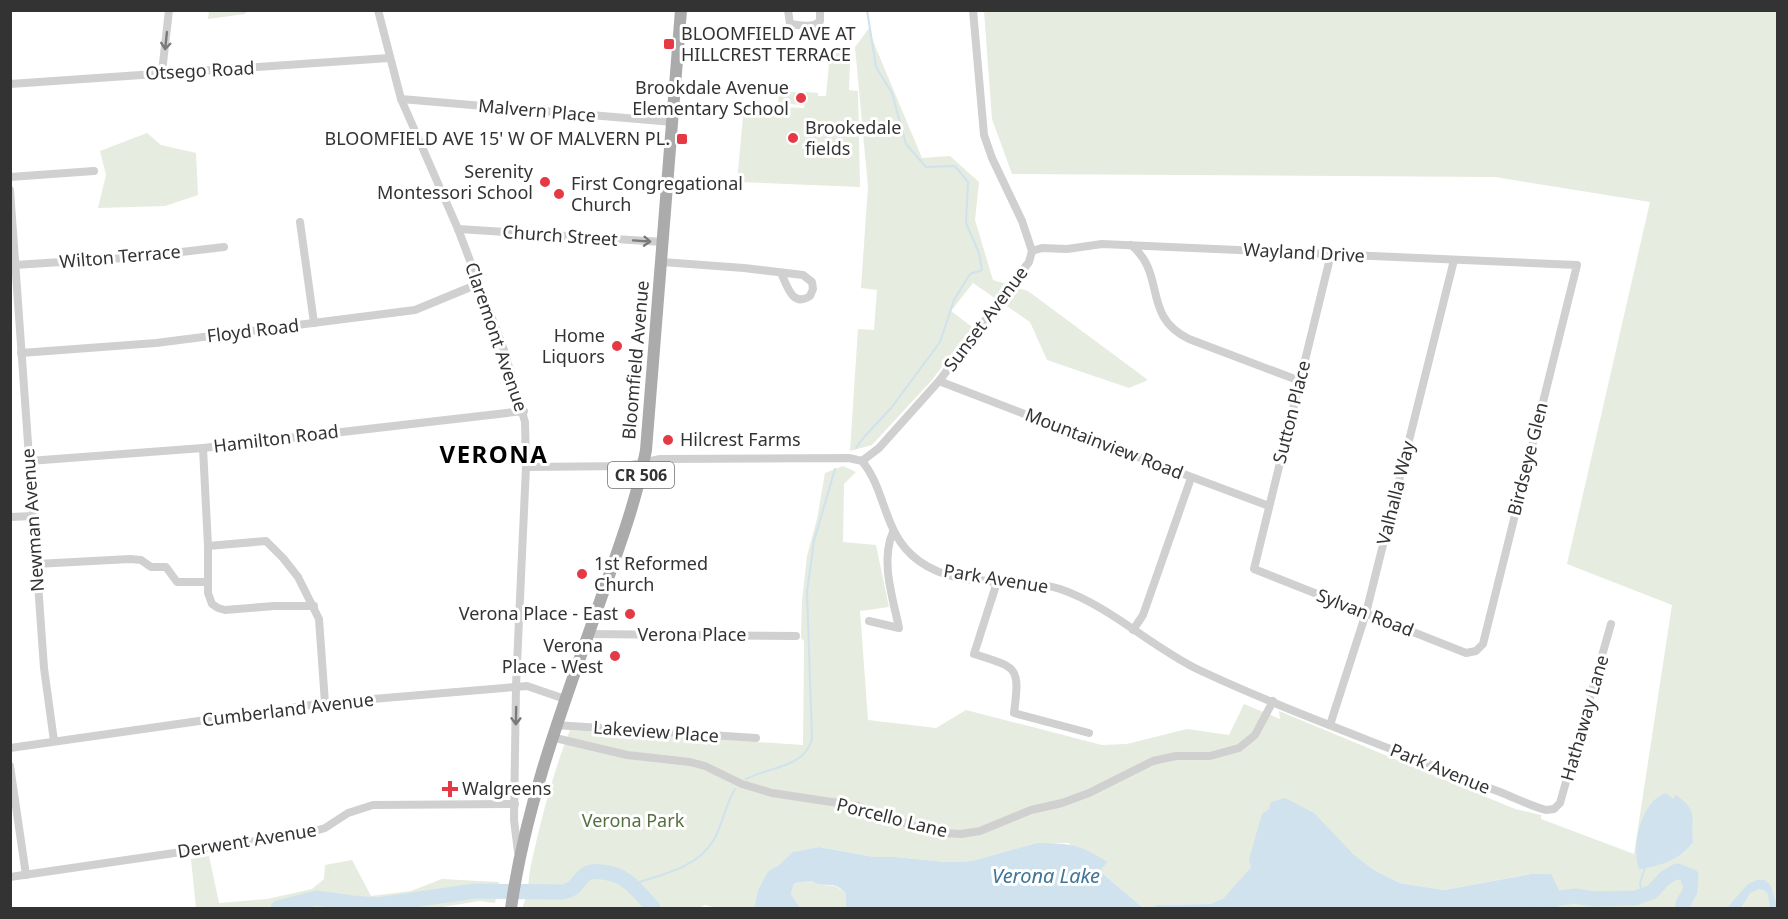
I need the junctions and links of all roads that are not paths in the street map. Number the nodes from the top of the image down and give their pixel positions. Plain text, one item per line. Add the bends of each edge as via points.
1 (169, 10) edge
2 (378, 10) edge
3 (681, 10) edge
4 (788, 10) edge
5 (820, 10) edge
6 (973, 10) edge
7 (389, 58) junction
8 (162, 72) junction
9 (10, 84) edge
10 (401, 99) junction
11 (673, 122) junction
12 (94, 171) dead end
13 (10, 177) edge
14 (10, 190) edge
15 (300, 222) dead end
16 (458, 229) junction
17 (663, 242) junction
18 (1131, 245) junction
19 (225, 247) dead end
20 (1036, 250) junction
21 (1330, 254) junction
22 (1454, 260) junction
23 (662, 262) junction
24 (15, 265) junction
25 (1576, 265) joint
26 (781, 273) junction
27 (478, 284) junction
28 (314, 323) junction
29 (21, 353) junction
30 (939, 381) junction
31 (1300, 381) junction
32 (524, 411) junction
33 (203, 448) junction
34 (862, 460) junction
35 (29, 461) junction
36 (644, 463) junction
37 (526, 467) junction
38 (1191, 478) junction
39 (1269, 506) junction
40 (33, 516) junction
41 (10, 517) edge
42 (893, 532) junction
43 (208, 546) junction
44 (36, 564) junction
45 (1254, 569) joint
46 (208, 582) junction
47 (997, 582) junction
48 (314, 606) junction
49 (1366, 613) junction
50 (869, 621) dead end
51 (1611, 624) dead end
52 (1133, 630) junction
53 (588, 634) junction
54 (796, 636) dead end
55 (1476, 651) joint
56 (516, 686) junction
57 (565, 699) junction
58 (1273, 701) junction
59 (324, 703) junction
60 (1330, 725) junction
61 (553, 731) junction
62 (1089, 734) dead end
63 (756, 738) dead end
64 (54, 741) junction
65 (10, 748) edge
66 (10, 766) edge
67 (515, 804) junction
68 (1554, 809) joint
69 (519, 859) junction
70 (26, 875) junction
71 (10, 877) edge
72 (511, 906) edge

1 -> 8 street
2 - 7 street, Claremont Avenue
3 - 11 main road, Bloomfield Avenue / CR 506
4 - 5 street via 790,24 811,26 820,21
6 - 20 street, Sunset Avenue via 984,135
7 - 8 street, Otsego Road
7 - 10 street, Claremont Avenue
8 - 9 street, Otsego Road
10 - 11 street, Malvern Place
10 - 16 street, Claremont Avenue
11 - 17 main road, Bloomfield Avenue / CR 506
12 - 13 street
14 - 24 street, Newman Avenue
15 - 28 street
16 -> 17 street, Church Street
16 - 27 street, Claremont Avenue
17 - 23 main road, Bloomfield Avenue / CR 506
18 - 20 street, Wayland Drive
18 - 21 street, Wayland Drive
18 - 31 street via 1149,267 1160,311 1177,333
19 - 24 street, Wilton Terrace
20 - 30 street, Sunset Avenue
21 - 22 street, Wayland Drive
21 - 31 street, Sutton Place
22 - 25 street, Wayland Drive
22 - 49 street, Valhalla Way
23 - 26 street
23 - 36 main road, Bloomfield Avenue / CR 506
24 - 29 street, Newman Avenue
25 - 55 street, Birdseye Glen via 1483,644
26 - 26 street via 795,298 810,296 810,279
27 - 28 street, Floyd Road via 415,310
27 - 32 street, Claremont Avenue
28 - 29 street, Floyd Road via 156,343
29 - 35 street, Newman Avenue
30 - 34 street, Sunset Avenue via 879,448
30 - 38 street, Mountainview Road
31 - 39 street, Sutton Place
32 - 33 street, Hamilton Road
32 - 37 street, Claremont Avenue
33 - 35 street, Hamilton Road
33 - 43 street
34 - 36 street via 660,459
34 - 42 street, Park Avenue via 879,488
35 - 40 street, Newman Avenue
36 - 37 street
36 - 53 main road, Bloomfield Avenue / CR 506
37 - 56 street, Claremont Avenue
38 - 39 street, Mountainview Road
38 - 52 street via 1143,615
39 - 45 street, Sutton Place
40 - 41 street
40 - 44 street, Newman Avenue
42 - 47 street, Park Avenue via 909,552 933,569
42 - 50 street via 888,572 899,628
43 - 46 street
43 - 48 street via 266,541 291,567
44 - 46 street via 130,558 151,567 166,567 177,582
44 - 64 street, Newman Avenue
45 - 49 street, Sylvan Road
46 - 48 street via 210,600 221,610
47 - 52 street, Park Avenue via 1060,589
47 - 62 street via 974,654 1011,668 1018,681 1014,713
48 - 59 street via 319,619
49 - 55 street, Sylvan Road via 1466,653
49 - 60 street, Valhalla Way
51 - 68 street, Hathaway Lane via 1560,803
52 - 58 street, Park Avenue via 1196,668
53 - 54 street, Verona Place
53 - 57 main road, Bloomfield Avenue / CR 506
56 - 57 street, Cumberland Avenue
56 - 59 street, Cumberland Avenue
56 -> 67 street, Claremont Avenue
57 - 61 main road, Bloomfield Avenue / CR 506
58 - 60 street, Park Avenue
58 - 61 street, Porcello Lane via 1255,735 1239,748 1210,756 1153,761 1089,793 961,834 924,830 858,806 772,793 705,766 627,755
59 - 64 street, Cumberland Avenue
60 - 68 street, Park Avenue via 1543,809
61 - 63 street, Lakeview Place
61 - 69 main road, Bloomfield Avenue / CR 506
64 - 65 street, Cumberland Avenue
66 - 70 street
67 - 69 street, Claremont Avenue
67 - 70 street, Derwent Avenue via 373,805 305,834
69 - 72 main road, Bloomfield Avenue / CR 506
70 - 71 street, Derwent Avenue

